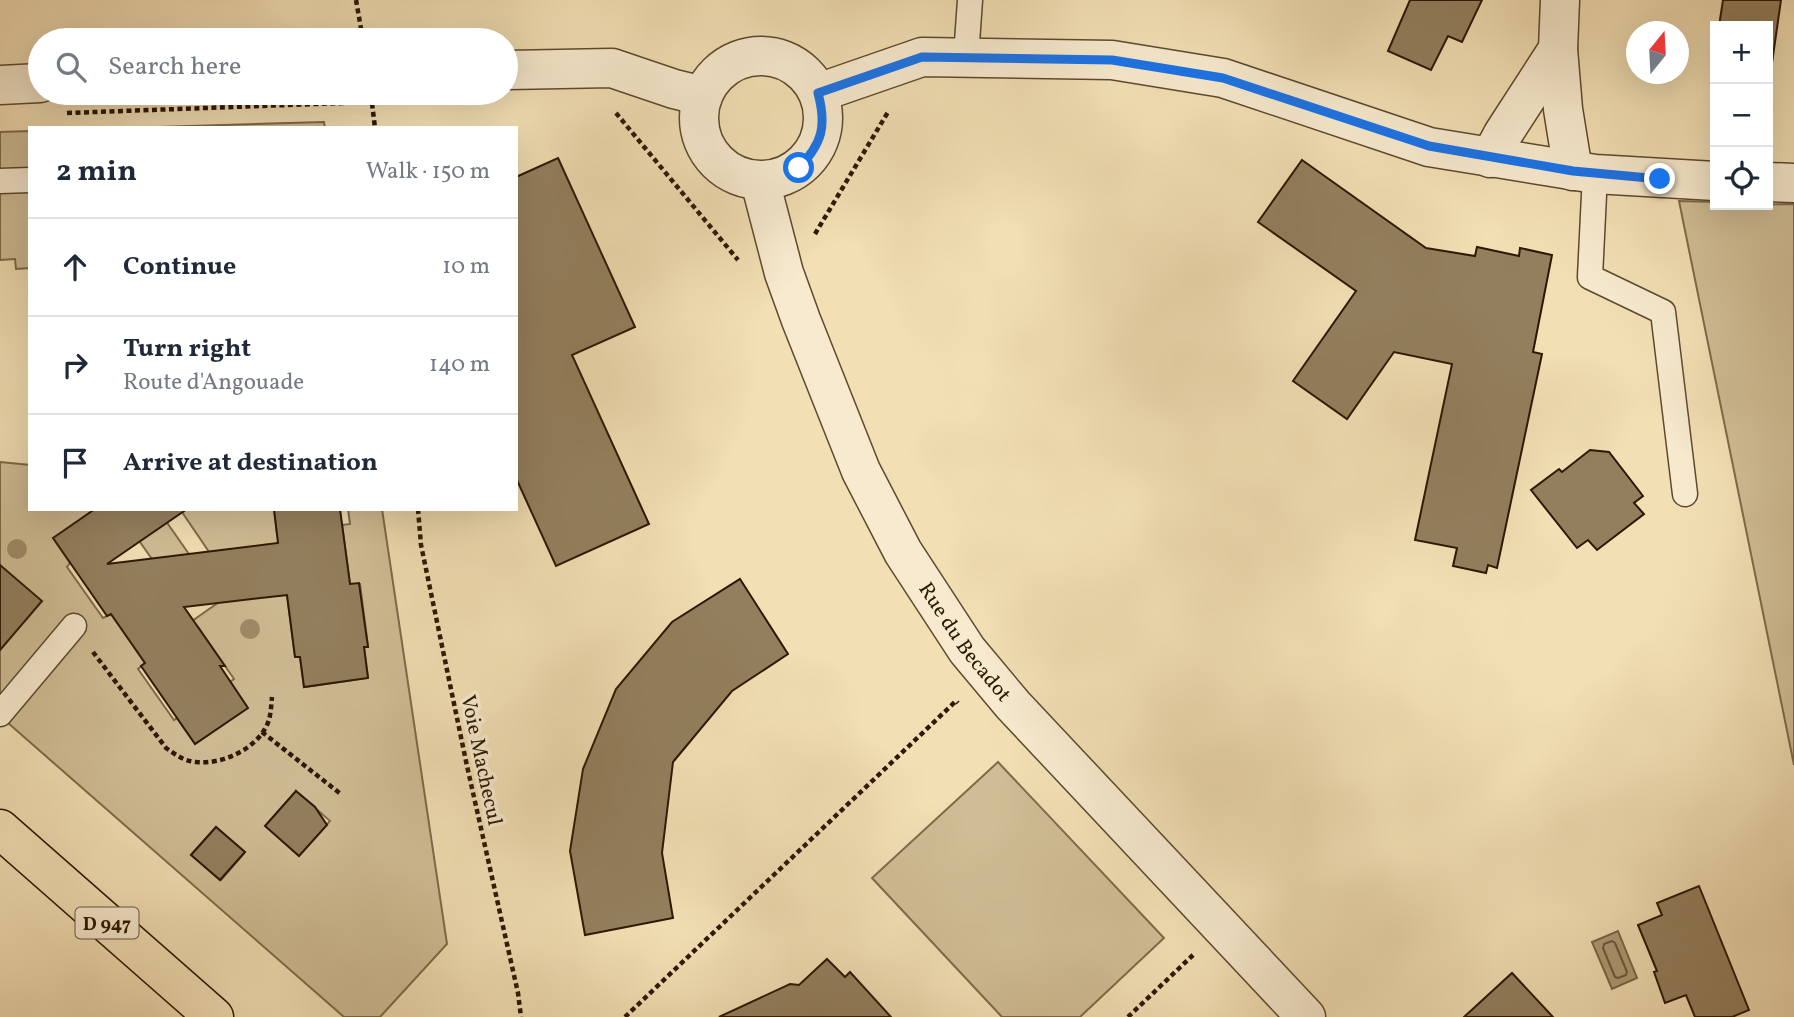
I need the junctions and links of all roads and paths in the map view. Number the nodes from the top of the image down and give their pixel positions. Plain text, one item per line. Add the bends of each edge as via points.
1 (356, 0) edge
2 (970, 0) edge
3 (1560, 0) edge
4 (361, 28) edge
5 (1558, 49) junction
6 (966, 57) junction
7 (518, 80) edge
8 (0, 85) edge
9 (28, 92) edge
10 (818, 93) junction
11 (703, 96) junction
12 (607, 103) dead end
13 (897, 104) dead end
14 (371, 105) edge
15 (375, 126) edge
16 (1490, 158) junction
17 (1584, 172) junction
18 (28, 180) edge
19 (0, 181) edge
20 (760, 181) junction
21 (1710, 181) edge
22 (1773, 182) edge
23 (1794, 183) edge
24 (810, 242) dead end
25 (744, 267) dead end
26 (1685, 494) dead end
27 (418, 511) edge
28 (74, 626) joint
29 (272, 697) dead end
30 (964, 708) dead end
31 (0, 713) edge
32 (262, 732) junction
33 (342, 795) dead end
34 (0, 829) edge
35 (1222, 928) junction
36 (214, 1017) edge
37 (521, 1017) edge
38 (625, 1017) edge
39 (1128, 1017) edge
40 (1306, 1017) edge

1 - 4 path
2 - 6 lane
3 - 5 street
5 - 16 street
5 - 17 street via 1563,109
6 - 10 street via 922,57
6 - 16 street via 1112,60 1223,78 1429,146
7 - 11 street via 612,68
8 - 9 street
10 - 11 street via 807,76 790,63 770,57 730,65 714,78
10 - 20 street via 822,134 813,153 799,168
11 - 20 street via 701,134 710,152 723,167
12 - 25 path
13 - 24 path
14 - 15 path
16 - 17 street
17 - 21 street
17 - 26 lane via 1590,277 1663,312
18 - 19 lane
20 - 35 street, Rue du Becadot via 783,273 801,320 861,471 903,552 967,650 1005,695
22 - 23 street
27 - 37 path, Voie Machecul via 421,545
28 - 31 lane
28 - 32 path via 166,748 182,759 215,761 247,748
29 - 32 path
30 - 38 path via 956,701
32 - 33 path
34 - 36 main road, D 947
35 - 39 path
35 - 40 street, Rue du Becadot

